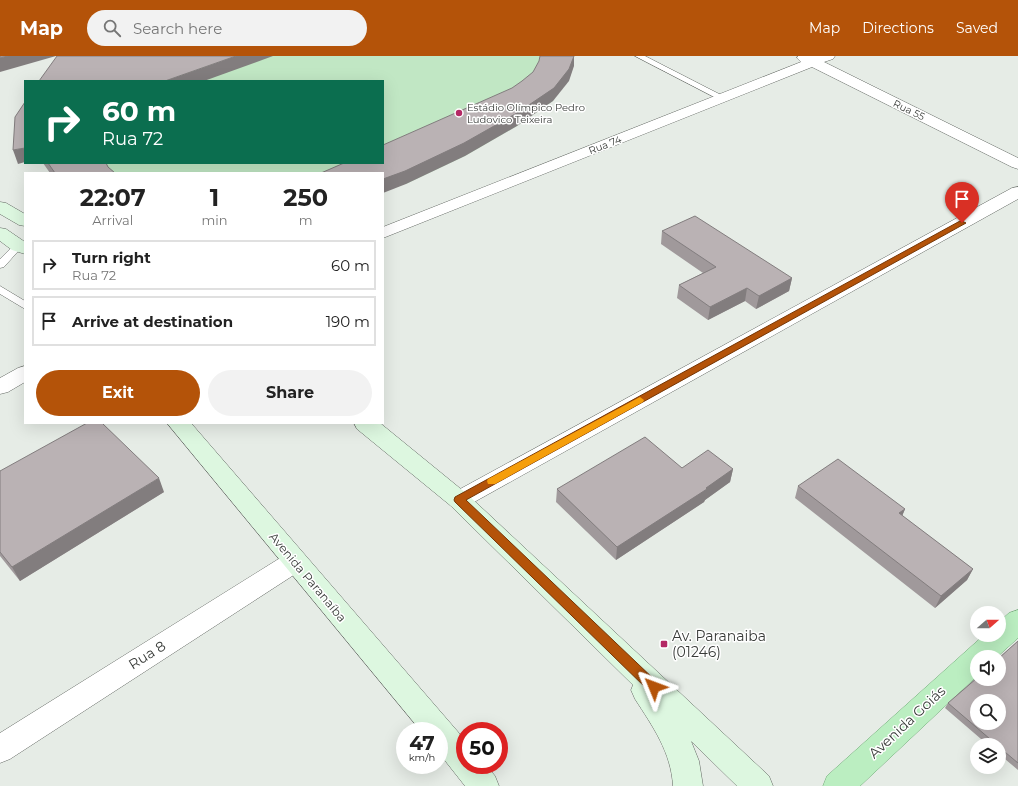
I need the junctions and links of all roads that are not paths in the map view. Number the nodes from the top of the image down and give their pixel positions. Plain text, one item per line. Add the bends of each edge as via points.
1 (639, 56) edge
2 (828, 56) edge
3 (806, 59) edge
4 (723, 98) junction
5 (1018, 164) edge
6 (1018, 192) edge
7 (0, 207) edge
8 (24, 220) edge
9 (0, 233) edge
10 (384, 233) edge
11 (21, 247) edge
12 (0, 265) edge
13 (0, 289) edge
14 (24, 305) edge
15 (24, 374) edge
16 (0, 387) edge
17 (179, 424) edge
18 (366, 424) edge
19 (459, 500) junction
20 (294, 562) junction
21 (1018, 620) edge
22 (986, 650) edge
23 (630, 665) junction
24 (970, 665) edge
25 (431, 722) edge
26 (448, 742) edge
27 (0, 749) edge
28 (456, 752) edge
29 (474, 774) edge
30 (484, 786) edge
31 (688, 786) edge
32 (758, 786) edge
33 (838, 786) edge

1 - 4 lane
2 - 3 street, Rua 74
3 - 4 street, Rua 74
3 - 5 street, Rua 55
4 - 10 street, Rua 74
6 - 19 street
7 - 8 main road
9 - 11 main road
11 - 12 lane
13 - 14 lane
15 - 16 street
17 - 20 main road, Avenida Paranaíba
18 - 19 main road
19 - 23 main road
20 - 25 main road, Avenida Paranaíba
20 - 27 street, Rua 8
21 - 22 main road, Avenida Goiás
23 - 31 main road via 677,743 686,766
23 - 32 main road
24 - 33 main road, Avenida Goiás
26 - 28 main road, Avenida Paranaíba
29 - 30 main road, Avenida Paranaíba

